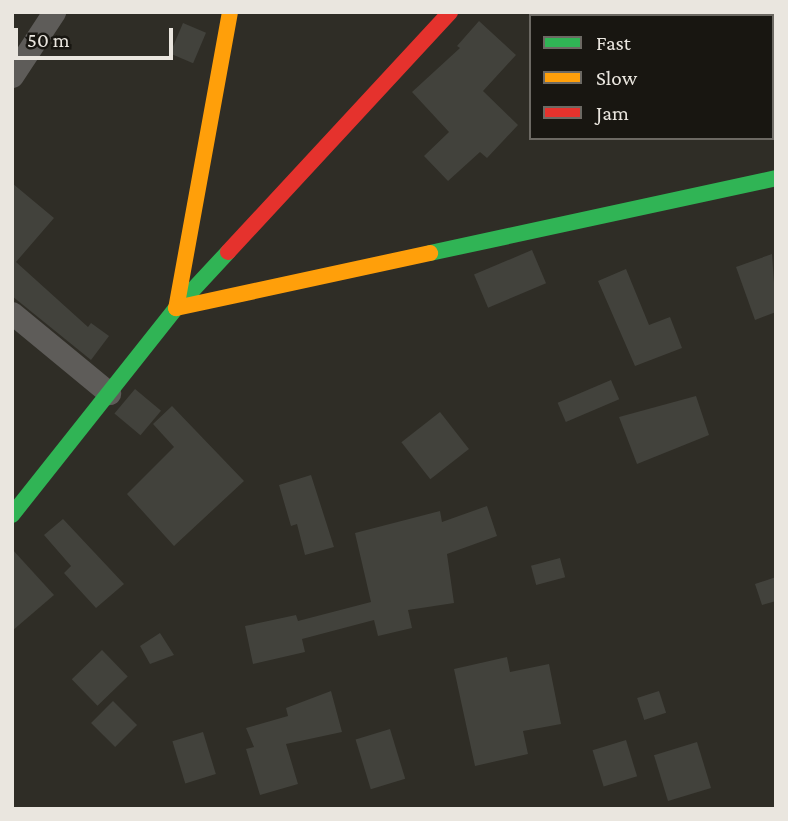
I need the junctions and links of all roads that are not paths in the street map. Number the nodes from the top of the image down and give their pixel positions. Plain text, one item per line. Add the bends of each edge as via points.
1 (54, 12) edge
2 (230, 12) edge
3 (450, 12) edge
4 (12, 76) edge
5 (776, 178) edge
6 (176, 308) junction
7 (12, 313) edge
8 (109, 393) junction
9 (12, 515) edge

1 - 4 street
2 - 6 street
3 - 6 street
5 - 6 street
6 - 8 street
7 - 8 street
8 - 9 street

